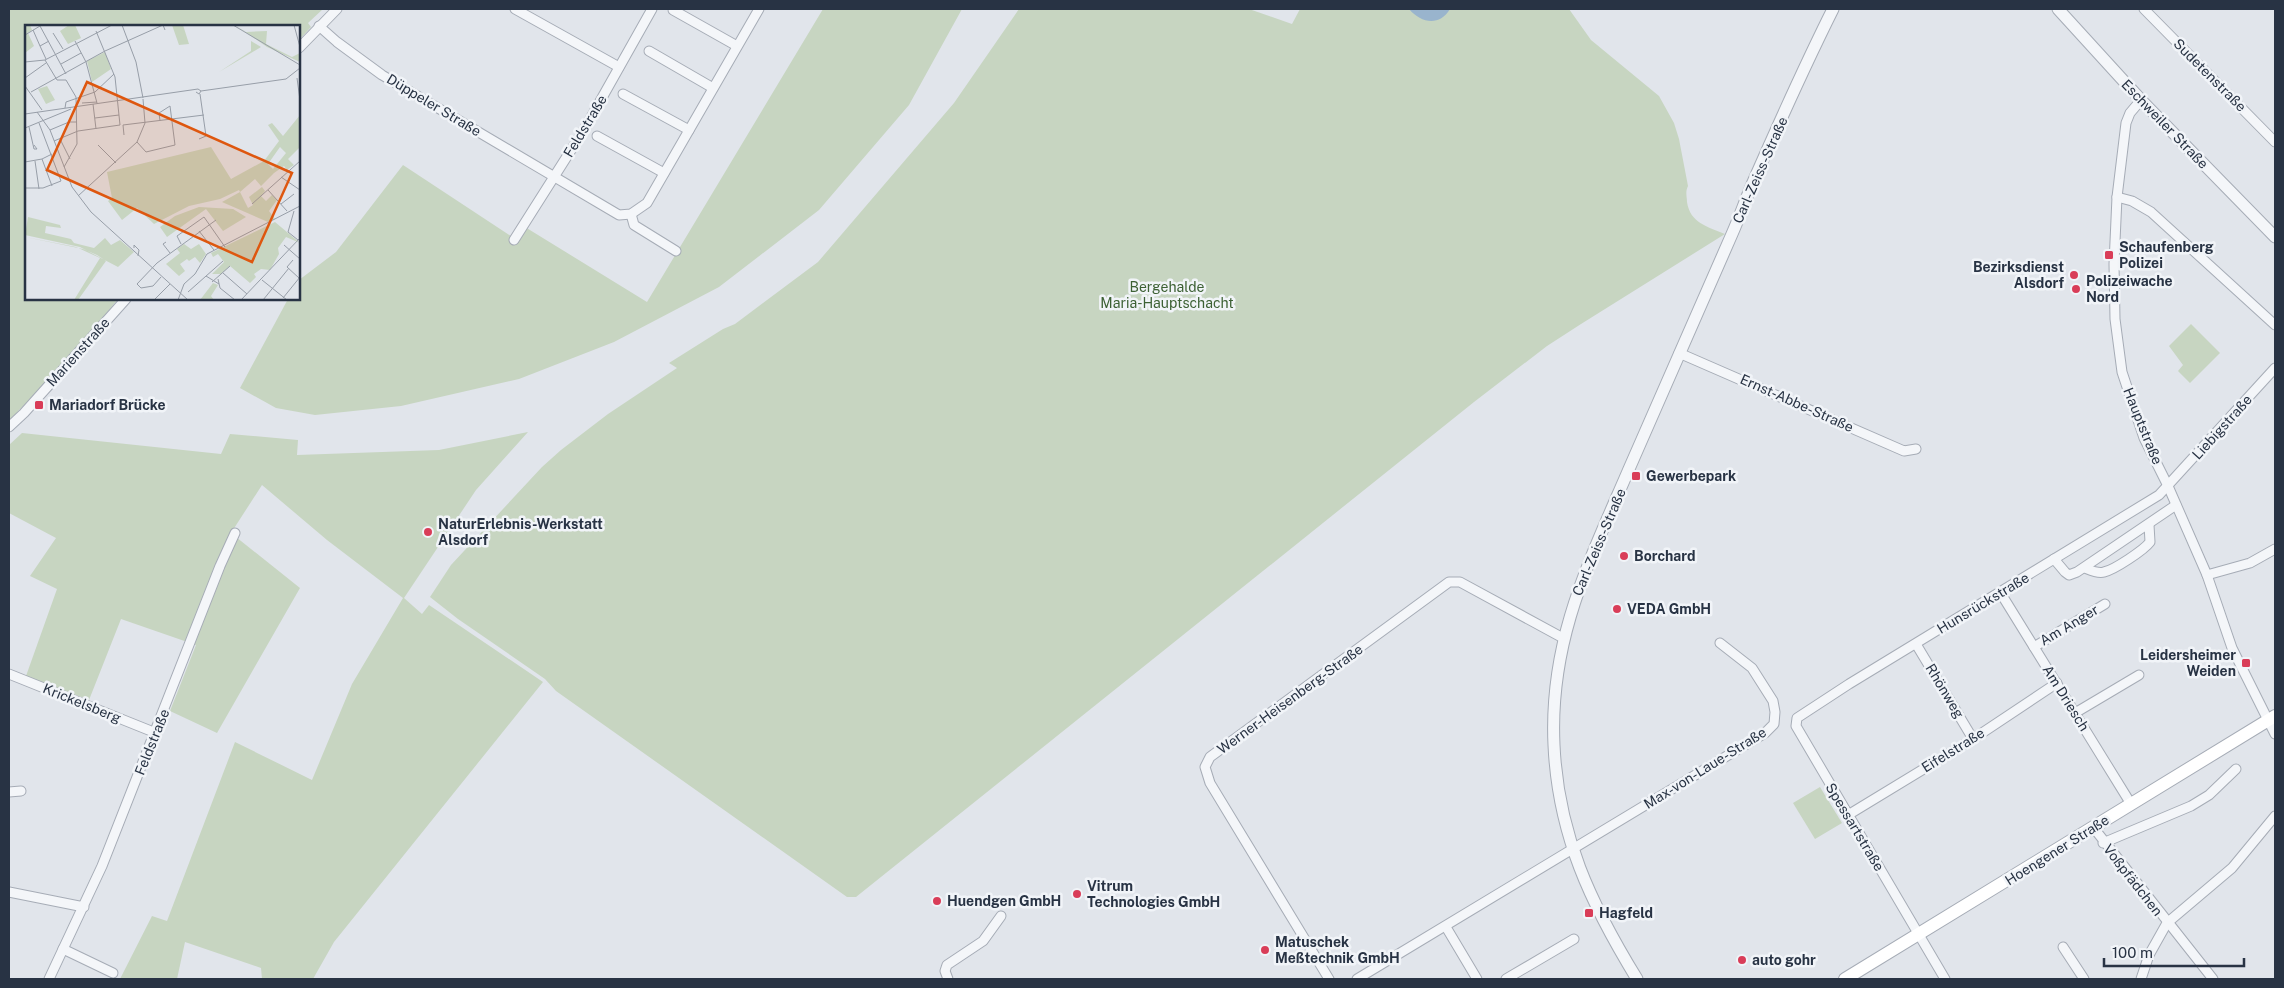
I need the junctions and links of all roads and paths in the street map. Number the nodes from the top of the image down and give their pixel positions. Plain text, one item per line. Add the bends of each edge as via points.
1 (337, 9) edge
2 (515, 9) edge
3 (652, 9) edge
4 (759, 9) edge
5 (1833, 9) edge
6 (2058, 9) edge
7 (2144, 9) edge
8 (673, 10) edge
9 (320, 26) junction
10 (737, 46) junction
11 (300, 47) edge
12 (649, 51) dead end
13 (619, 67) junction
14 (713, 88) junction
15 (623, 94) dead end
16 (2141, 100) junction
17 (689, 130) junction
18 (597, 136) dead end
19 (2275, 142) edge
20 (664, 174) junction
21 (554, 177) junction
22 (2117, 197) junction
23 (630, 214) junction
24 (2275, 237) edge
25 (514, 240) dead end
26 (676, 251) dead end
27 (125, 300) edge
28 (2275, 325) edge
29 (1679, 352) junction
30 (2275, 368) edge
31 (9, 427) edge
32 (1916, 449) dead end
33 (2168, 486) junction
34 (2176, 504) junction
35 (2149, 524) junction
36 (235, 533) dead end
37 (2275, 549) edge
38 (2054, 559) junction
39 (2085, 568) junction
40 (2207, 576) junction
41 (2000, 592) junction
42 (2105, 604) dead end
43 (1563, 638) junction
44 (1720, 643) dead end
45 (1916, 644) junction
46 (2034, 647) junction
47 (9, 674) edge
48 (2139, 675) dead end
49 (2057, 683) junction
50 (2075, 713) junction
51 (1797, 718) joint
52 (2272, 718) edge
53 (156, 733) junction
54 (2275, 734) edge
55 (1973, 739) junction
56 (2236, 769) dead end
57 (21, 791) dead end
58 (9, 792) edge
59 (2131, 804) junction
60 (1848, 815) junction
61 (2275, 816) edge
62 (2093, 827) junction
63 (2103, 843) junction
64 (1572, 849) junction
65 (9, 892) edge
66 (84, 907) junction
67 (1001, 916) dead end
68 (2167, 923) junction
69 (1446, 927) junction
70 (1919, 934) junction
71 (1574, 939) dead end
72 (2063, 947) dead end
73 (63, 949) junction
74 (113, 973) dead end
75 (49, 979) edge
76 (948, 979) edge
77 (1329, 979) edge
78 (1357, 979) edge
79 (1476, 979) edge
80 (1506, 979) edge
81 (1637, 979) edge
82 (1845, 979) edge
83 (1945, 979) edge
84 (2084, 979) edge
85 (2141, 979) edge
86 (2212, 979) edge

1 - 9 street
2 - 13 street
3 - 13 street, Feldstraße
4 - 10 street
5 - 29 street, Carl-Zeiss-Straße via 1753,181
6 - 16 street, Eschweiler Straße
7 - 19 street, Sudetenstraße
8 - 10 street
9 - 11 street
9 - 21 street, Düppeler Straße via 382,75
10 - 14 street
12 - 14 street
13 - 21 street, Feldstraße
14 - 17 street
15 - 17 street
16 - 22 street, Hauptstraße via 2126,123
16 - 24 street, Eschweiler Straße
17 - 20 street
18 - 20 street
20 - 23 street via 646,203
21 - 23 street, Düppeler Straße via 619,215
21 - 25 street, Feldstraße
22 - 28 street via 2151,212
22 - 33 street, Hauptstraße via 2114,314 2122,372 2144,438
23 - 26 street via 634,225
27 - 31 street, Marienstraße
29 - 32 street, Ernst-Abbe-Straße via 1904,451
29 - 43 street, Carl-Zeiss-Straße via 1590,561
30 - 33 street, Liebigstraße
33 - 34 street, Hauptstraße
33 - 38 street, Hunsrückstraße via 2159,495
34 - 35 street
34 - 40 street, Hauptstraße
35 - 39 street
35 - 39 street via 2150,542 2144,550 2104,572
36 - 53 street, Feldstraße
37 - 40 street via 2250,563
38 - 39 street via 2070,575
38 - 41 street, Hunsrückstraße
40 - 52 street, Hauptstraße via 2232,648
41 - 45 street, Hunsrückstraße
41 - 46 street, Am Driesch
42 - 46 street, Am Anger
43 - 64 street, Carl-Zeiss-Straße via 1554,742 1556,772
43 - 77 street, Werner-Heisenberg-Straße via 1460,582 1449,582 1210,758 1205,767 1210,784
44 - 64 street, Max-von-Laue-Straße via 1752,668 1773,701 1774,724 1752,742
45 - 51 street, Hunsrückstraße
45 - 55 street, Rhönweg
46 - 49 street, Am Driesch
47 - 53 street, Krickelsberg
48 - 50 street
49 - 50 street, Am Driesch
49 - 55 street, Eifelstraße
50 - 59 street, Am Driesch
51 - 60 street, Spessartstraße via 1796,726
52 - 54 street, Hauptstraße
52 - 59 main road, Hoengener Straße
53 - 66 street, Feldstraße
55 - 60 street, Eifelstraße
56 - 63 street, Hoengener Straße via 2209,795 2191,806
57 - 58 street
59 - 62 main road, Hoengener Straße
60 - 70 street, Spessartstraße
61 - 68 street via 2232,868
62 - 63 street, Voßpfädchen
62 - 70 main road, Hoengener Straße
63 - 68 street, Voßpfädchen
64 - 69 street
64 - 81 street, Carl-Zeiss-Straße via 1596,909
65 - 66 street
66 - 73 street, Feldstraße
67 - 76 street via 984,941 947,965
68 - 85 street via 2149,955
68 - 86 street, Voßpfädchen
69 - 78 street
69 - 79 street
70 - 82 main road, Hoengener Straße
70 - 83 street, Spessartstraße
71 - 80 street
72 - 84 street
73 - 74 street
73 - 75 street, Feldstraße

